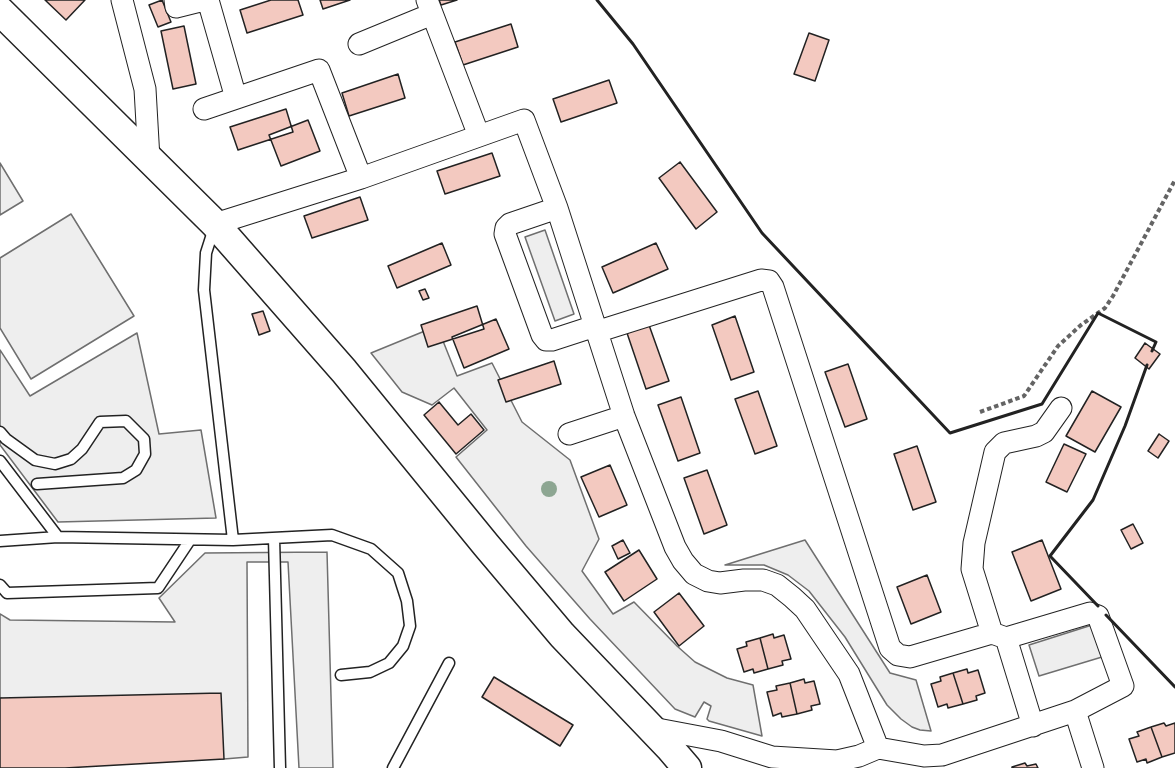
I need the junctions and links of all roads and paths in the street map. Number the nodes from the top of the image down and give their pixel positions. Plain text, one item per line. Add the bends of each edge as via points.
1 (122, 0) edge
2 (175, 0) edge
3 (206, 0) edge
4 (429, 7) edge
5 (0, 11) edge
6 (359, 44) dead end
7 (236, 98) junction
8 (204, 110) dead end
9 (479, 136) junction
10 (149, 159) junction
11 (361, 178) junction
12 (1175, 180) edge
13 (556, 208) junction
14 (215, 224) junction
15 (596, 329) junction
16 (1061, 408) dead end
17 (980, 412) dead end
18 (624, 416) junction
19 (0, 432) edge
20 (569, 434) dead end
21 (0, 460) edge
22 (38, 484) dead end
23 (58, 537) junction
24 (274, 538) junction
25 (190, 540) junction
26 (233, 540) junction
27 (0, 541) edge
28 (0, 585) edge
29 (999, 636) junction
30 (449, 663) dead end
31 (341, 675) dead end
32 (1075, 711) junction
33 (1033, 726) junction
34 (652, 728) junction
35 (878, 748) junction
36 (945, 762) edge
37 (776, 763) edge
38 (280, 768) edge
39 (393, 768) edge
40 (687, 768) edge
41 (1093, 768) edge

1 - 10 street via 145,90
2 - 3 street via 176,7
3 - 7 street
4 - 6 street
4 - 9 street
5 - 10 main road
7 - 8 street
7 - 11 street via 320,70
9 - 11 street
9 - 13 street via 524,120
10 - 14 main road
11 - 14 street
12 - 17 path via 1105,308 1058,346 1024,396
13 - 15 street
13 - 15 street via 510,224 505,234 546,340
14 - 26 lane via 206,253 204,290
14 - 34 main road via 344,371 562,634
15 - 18 street
15 - 29 street via 761,280 769,281 890,648 898,655 910,657
16 - 29 street via 1044,432 1004,443 995,452 972,569
18 - 20 street
18 - 35 street via 683,561 694,574 708,581 763,580 777,585 805,609 849,674
19 - 22 lane via 35,460 54,464 71,459 82,449 100,422 126,421 144,439 145,454 135,470 123,478
21 - 23 lane
23 - 25 lane
23 - 27 lane
24 - 26 lane
24 - 31 lane via 332,535 371,549 398,573 410,626 403,646 389,663 370,672
24 - 38 lane
25 - 26 lane
25 - 28 lane via 158,588 7,592
29 - 32 street via 1090,613 1098,616 1124,686
29 - 33 street
30 - 39 lane
32 - 33 street
32 - 41 street
33 - 36 street
34 - 37 street via 721,741
34 - 40 main road
35 - 36 street
35 - 37 street via 837,760

